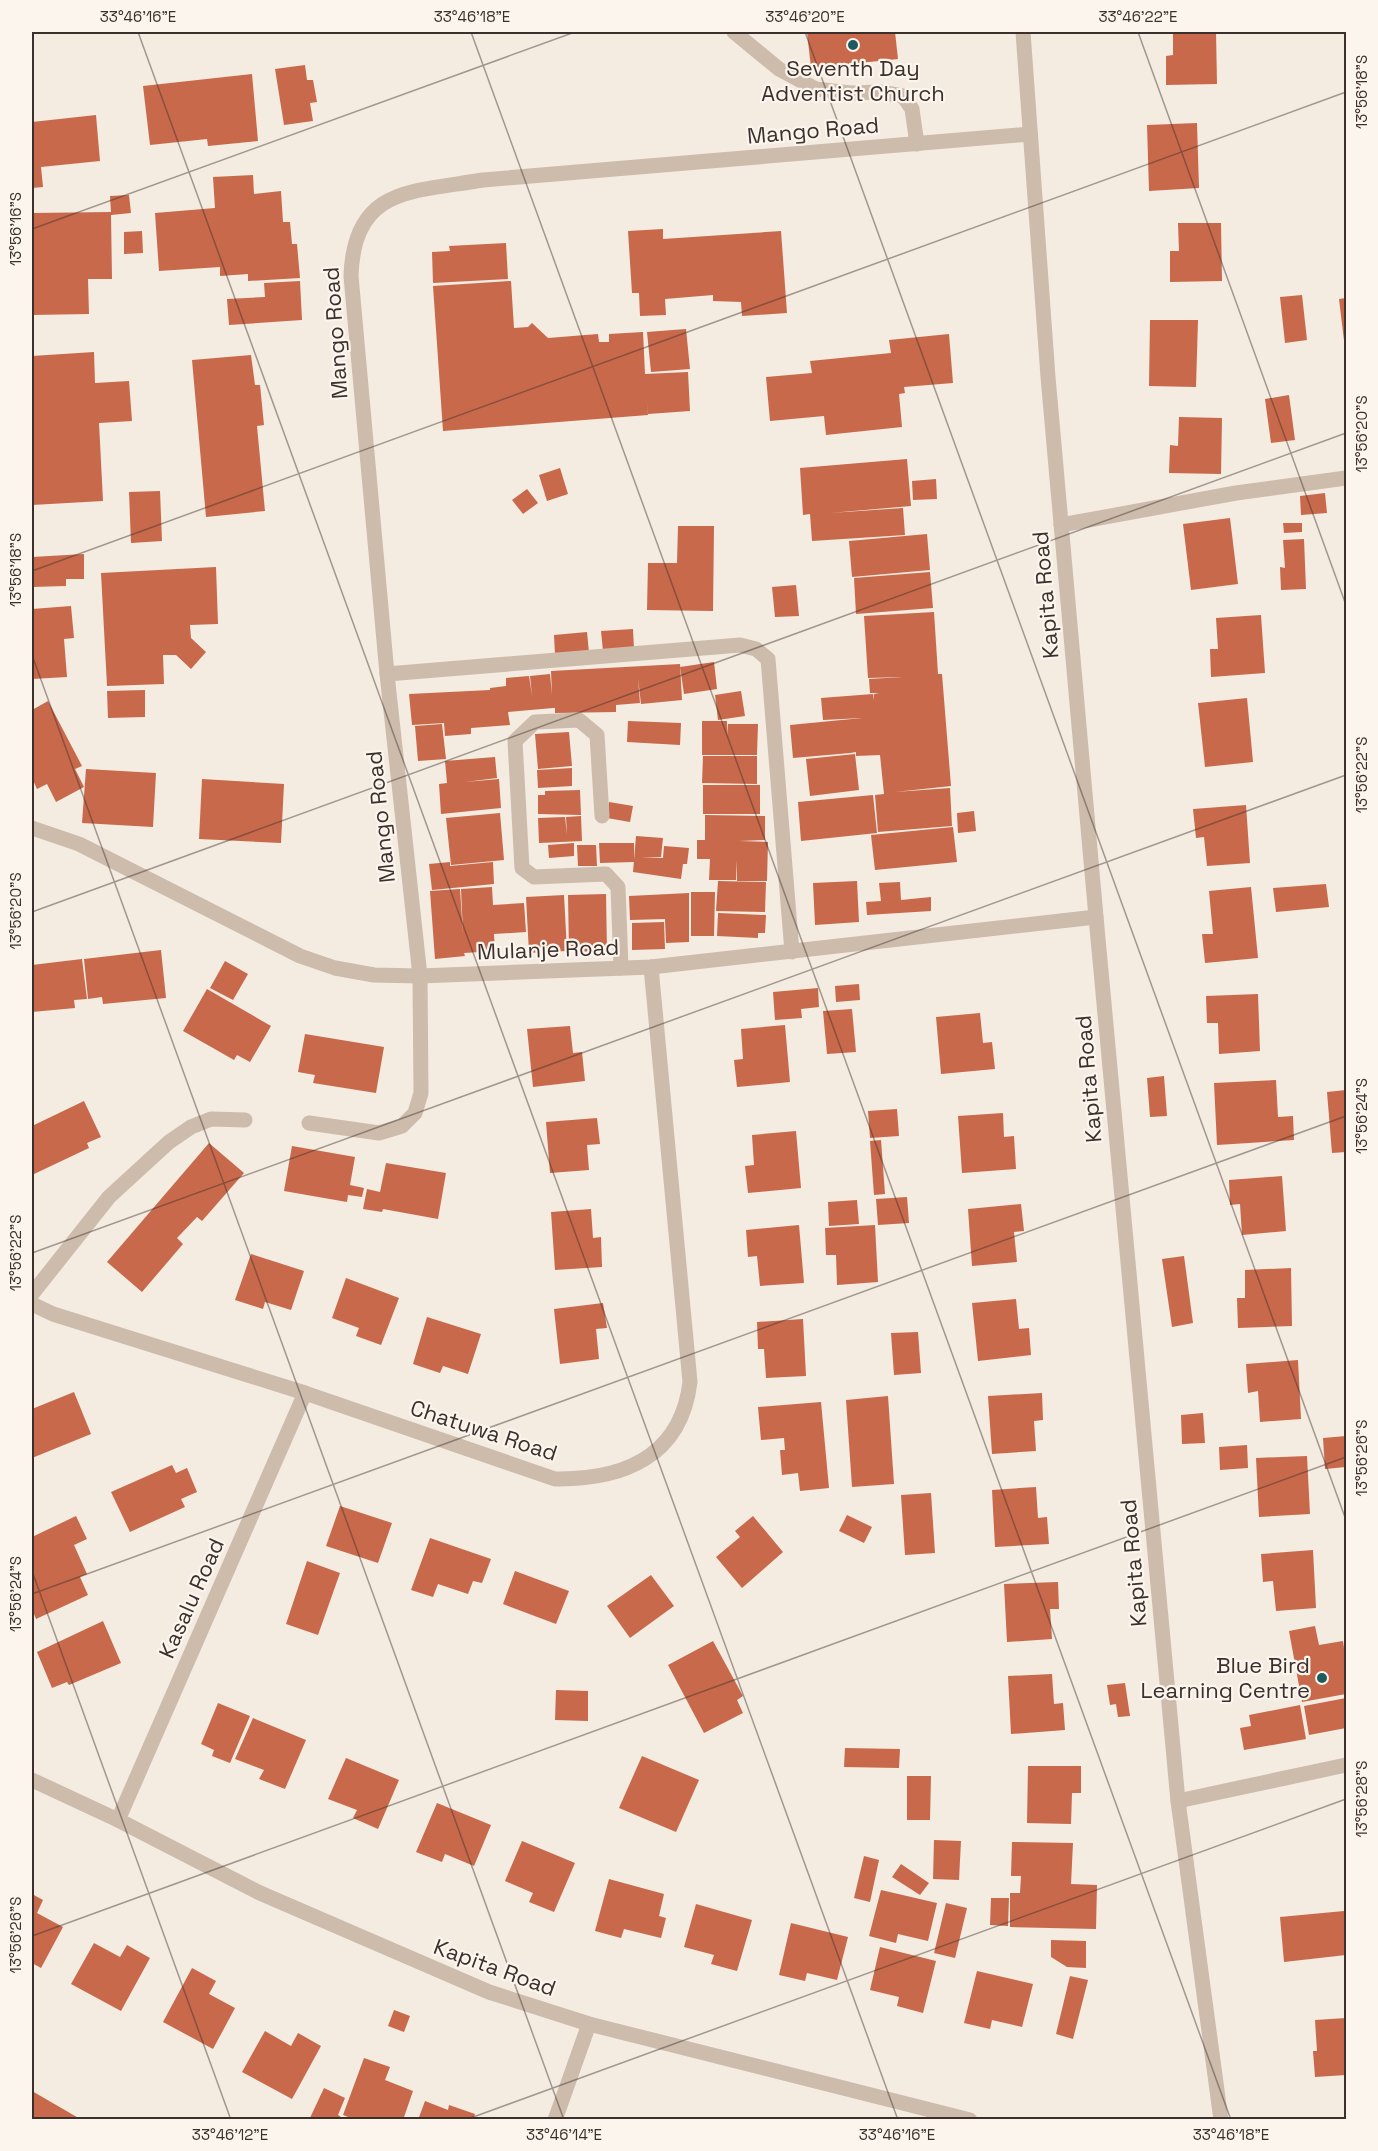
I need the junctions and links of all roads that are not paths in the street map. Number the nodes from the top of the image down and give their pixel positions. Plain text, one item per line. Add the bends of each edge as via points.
1 (734, 32) edge
2 (1023, 32) edge
3 (1030, 134) junction
4 (917, 144) junction
5 (1347, 478) edge
6 (1061, 525) junction
7 (387, 674) junction
8 (602, 816) dead end
9 (32, 828) edge
10 (1096, 917) junction
11 (792, 952) junction
12 (651, 967) junction
13 (621, 968) junction
14 (420, 976) junction
15 (245, 1120) dead end
16 (309, 1123) dead end
17 (32, 1294) edge
18 (32, 1304) edge
19 (304, 1393) junction
20 (1347, 1765) edge
21 (32, 1780) edge
22 (1178, 1801) junction
23 (118, 1820) junction
24 (589, 2024) junction
25 (555, 2120) edge
26 (970, 2120) edge
27 (1221, 2120) edge

1 - 4 street via 778,69 816,89 903,96 912,109
2 - 3 street, Kapita Road
3 - 4 street, Mango Road
3 - 6 street, Kapita Road
4 - 7 street, Mango Road via 483,180 415,191 370,212 359,228 352,251 351,276
5 - 6 street via 1236,493
6 - 10 street, Kapita Road
7 - 11 street via 740,645 756,649 768,659
7 - 14 street, Mango Road
8 - 13 street via 597,735 579,720 535,723 515,741 522,868 534,877 606,874 618,887
9 - 14 street, Mulanje Road via 79,844 300,956 374,975
10 - 11 street, Mulanje Road
10 - 22 street, Kapita Road
11 - 12 street, Mulanje Road
12 - 13 street, Mulanje Road
12 - 19 street, Chatuwa Road via 690,1373 687,1403 681,1420 667,1439 644,1460 617,1472 587,1479 555,1479
13 - 14 street, Mulanje Road
14 - 16 street, Mango Road via 421,1093 415,1113 402,1126 379,1133
15 - 17 street via 211,1119 191,1126 169,1142 109,1197
18 - 19 street, Chatuwa Road
19 - 23 street, Kasalu Road
20 - 22 street
21 - 23 street, Kapita Road
22 - 27 street, Kapita Road
23 - 24 street, Kapita Road via 260,1893 386,1948 489,1992
24 - 25 street
24 - 26 street, Kapita Road

